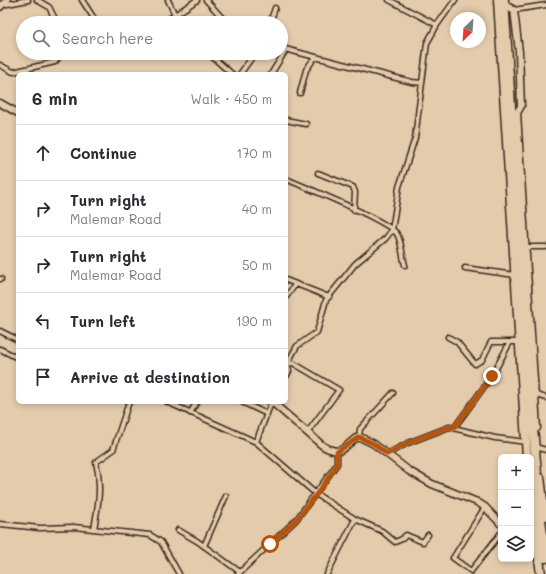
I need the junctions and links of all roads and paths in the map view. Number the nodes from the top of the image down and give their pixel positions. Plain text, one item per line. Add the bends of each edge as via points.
1 (28, 0) edge
2 (37, 0) edge
3 (82, 0) edge
4 (168, 0) edge
5 (197, 0) edge
6 (206, 0) edge
7 (389, 0) edge
8 (455, 0) edge
9 (504, 3) edge
10 (3, 4) edge
11 (546, 5) edge
12 (275, 8) dead end
13 (514, 10) junction
14 (175, 15) joint
15 (54, 16) edge
16 (92, 16) edge
17 (219, 16) edge
18 (272, 16) edge
19 (437, 25) junction
20 (288, 50) edge
21 (315, 57) junction
22 (56, 60) edge
23 (216, 60) edge
24 (250, 60) edge
25 (280, 60) edge
26 (0, 65) edge
27 (230, 72) edge
28 (241, 72) edge
29 (272, 72) edge
30 (422, 83) junction
31 (300, 93) dead end
32 (0, 103) edge
33 (16, 112) edge
34 (288, 120) edge
35 (306, 124) dead end
36 (318, 173) dead end
37 (288, 181) edge
38 (354, 210) junction
39 (392, 230) junction
40 (526, 247) junction
41 (546, 247) edge
42 (405, 265) dead end
43 (465, 268) dead end
44 (515, 275) junction
45 (288, 281) edge
46 (295, 285) dead end
47 (288, 294) edge
48 (329, 297) junction
49 (0, 331) edge
50 (448, 337) dead end
51 (16, 339) edge
52 (510, 342) junction
53 (520, 342) junction
54 (0, 349) edge
55 (16, 357) edge
56 (288, 362) edge
57 (288, 364) edge
58 (393, 393) dead end
59 (533, 394) junction
60 (546, 398) edge
61 (128, 404) edge
62 (171, 404) edge
63 (196, 404) edge
64 (246, 404) edge
65 (270, 404) edge
66 (274, 404) edge
67 (190, 413) junction
68 (267, 414) junction
69 (454, 428) junction
70 (307, 433) junction
71 (359, 437) junction
72 (256, 442) junction
73 (526, 442) junction
74 (536, 448) junction
75 (546, 450) edge
76 (337, 452) junction
77 (387, 454) junction
78 (527, 454) edge
79 (316, 494) junction
80 (226, 496) dead end
81 (485, 507) junction
82 (546, 517) edge
83 (355, 519) junction
84 (498, 521) edge
85 (0, 524) edge
86 (94, 530) junction
87 (178, 530) dead end
88 (428, 535) dead end
89 (498, 537) edge
90 (534, 543) edge
91 (204, 546) junction
92 (546, 558) edge
93 (239, 573) edge
94 (179, 574) edge
95 (327, 574) edge
96 (541, 574) edge

1 - 10 street
2 - 15 street via 49,7
3 - 16 street
4 - 14 street
5 - 14 street
6 - 17 street
7 - 19 street
8 - 19 street
9 - 13 street
9 - 44 highway
9 - 59 highway
11 - 13 street
12 - 18 street
13 - 40 street via 519,52 521,106 517,113
19 - 30 street via 426,43
20 - 21 street
21 - 30 street
21 - 31 street via 306,70
22 - 26 street via 12,72
23 - 27 street
24 - 28 street
25 - 29 street
30 - 39 street via 415,138 399,187
32 - 33 street
34 - 35 street
36 - 38 street via 353,187
37 - 38 street
38 - 39 street
39 - 42 street via 398,235
39 - 48 street via 355,264
40 - 41 street
40 - 59 street
43 - 44 street
44 - 53 highway
45 - 48 street
46 - 47 street
48 - 56 street via 324,305 317,332 297,346
49 - 51 street
50 - 52 street via 457,342 474,364 482,360 491,342
52 - 53 street
52 - 69 street via 492,376
53 - 73 highway
54 - 55 street
57 - 70 street via 293,363 340,390
58 - 71 street via 360,429
59 - 60 street
59 - 74 highway
61 - 86 street via 113,450 96,462 100,492
62 - 67 street
63 - 67 street
64 - 68 street
65 - 68 street
66 - 70 street
67 - 72 street
68 - 72 street
69 - 73 street
69 - 77 street via 449,427
70 - 76 street via 323,446
71 - 76 street
71 - 77 street
72 - 79 street
73 - 78 highway
74 - 75 street
74 - 82 street
74 - 92 highway via 540,520
76 - 79 street via 337,464
77 - 81 street via 432,484 470,498
79 - 83 street
79 - 93 street via 296,520
80 - 91 street
81 - 84 street
81 - 89 street via 454,558 471,571
83 - 88 street via 382,531 395,542 406,535 423,542
83 - 95 street
85 - 86 street
86 - 94 street via 156,537
87 - 91 street
90 - 96 highway
91 - 93 street

